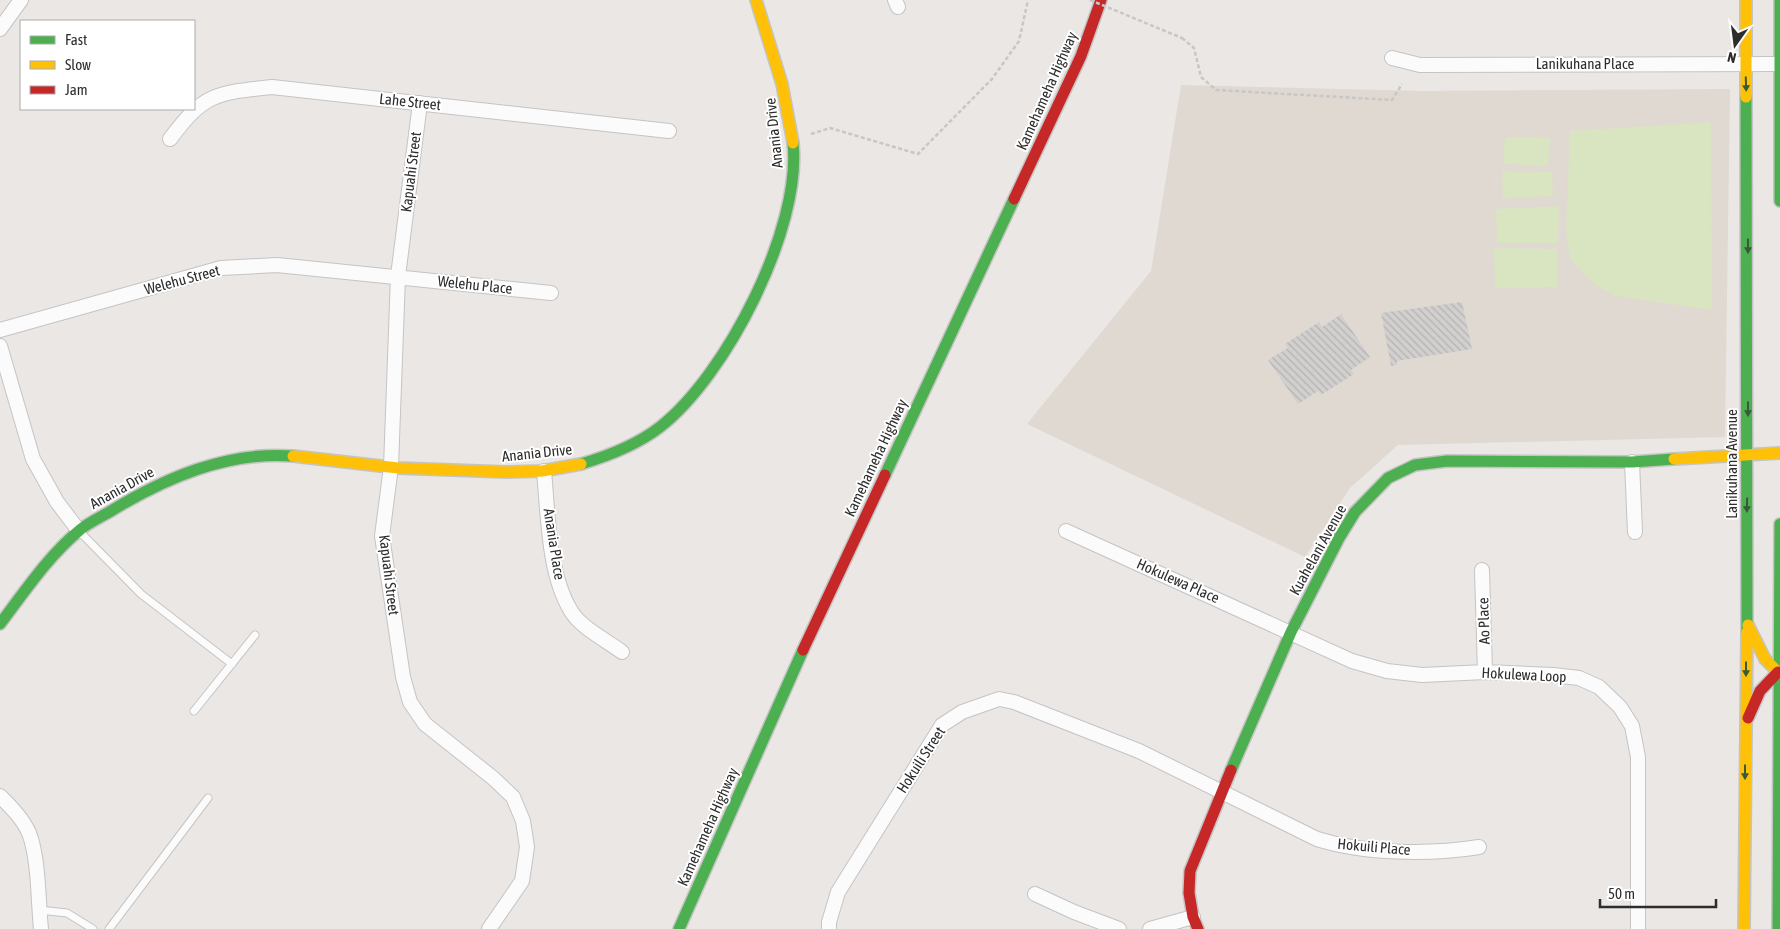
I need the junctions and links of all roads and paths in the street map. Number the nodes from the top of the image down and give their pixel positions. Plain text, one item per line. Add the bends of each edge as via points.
1 (21, 0) edge
2 (756, 0) edge
3 (1028, 0) edge
4 (1090, 0) edge
5 (1100, 0) edge
6 (1746, 0) edge
7 (1780, 0) edge
8 (0, 29) edge
9 (1392, 58) dead end
10 (1779, 64) edge
11 (1746, 65) junction
12 (1402, 84) dead end
13 (420, 103) junction
14 (195, 109) edge
15 (193, 110) edge
16 (669, 132) dead end
17 (811, 134) dead end
18 (170, 139) dead end
19 (1780, 201) edge
20 (398, 276) junction
21 (551, 293) dead end
22 (0, 330) edge
23 (0, 346) edge
24 (1780, 453) edge
25 (1748, 456) junction
26 (1632, 462) junction
27 (391, 467) junction
28 (544, 471) junction
29 (1780, 524) edge
30 (79, 531) junction
31 (1066, 531) dead end
32 (1635, 532) dead end
33 (1482, 570) dead end
34 (1746, 621) junction
35 (0, 624) edge
36 (1291, 632) junction
37 (255, 635) dead end
38 (622, 652) dead end
39 (232, 664) junction
40 (1485, 672) junction
41 (1779, 672) edge
42 (194, 712) dead end
43 (1746, 723) junction
44 (1222, 790) junction
45 (0, 796) edge
46 (208, 798) dead end
47 (1478, 847) dead end
48 (1035, 894) dead end
49 (39, 910) junction
50 (1196, 923) edge
51 (40, 929) edge
52 (93, 929) edge
53 (109, 929) edge
54 (489, 929) edge
55 (679, 929) edge
56 (829, 929) edge
57 (1119, 929) edge
58 (1150, 929) edge
59 (1638, 929) edge
60 (1744, 929) edge
61 (1778, 929) edge

1 - 8 street
2 - 28 street, Anania Drive via 787,94 793,142 794,174 788,211 771,259 713,371 661,426 596,461
3 - 17 path via 1019,41 998,72 918,154 830,128
4 - 12 path, bridge via 1182,38 1194,48 1201,77 1216,90 1392,100
5 - 55 street, Kamehameha Highway via 1080,56 800,656
6 - 11 street, Lanikuhana Avenue
7 - 10 street
9 - 11 street, Lanikuhana Place via 1420,65
10 - 11 street, Lanikuhana Place
10 - 19 street
11 -> 25 street, Lanikuhana Avenue
13 - 14 street, Lahe Street via 272,88 214,96
13 - 16 street, Lahe Street
13 - 20 street, Kapuahi Street
15 - 18 street, Lahe Street
20 - 21 street, Welehu Place
20 - 22 street, Welehu Street via 277,265 221,268
20 - 27 street, Kapuahi Street
23 - 30 street via 33,459 57,502
24 - 25 street, Kuahelani Avenue
25 - 26 street, Kuahelani Avenue
25 -> 34 street, Lanikuhana Avenue
26 - 32 street
26 - 36 street, Kuahelani Avenue via 1447,461 1415,465 1388,478 1355,512
27 - 28 street, Anania Drive via 487,473
27 - 30 street, Anania Drive via 289,455 226,460 162,482
27 - 54 street, Kapuahi Street via 382,536 403,677 410,702 425,724 513,797 523,821 527,848 522,881
28 - 38 street, Anania Place via 553,554 559,582 571,612
29 - 41 street
30 - 35 street, Anania Drive
30 - 39 lane via 141,594
31 - 36 street, Hokulewa Place
33 - 40 street, Ao Place
34 - 41 street via 1765,659
34 -> 43 street, Lanikuhana Avenue
36 - 40 street, Hokulewa Loop via 1352,661 1387,671 1422,675
36 - 44 street, Kuahelani Avenue
37 - 39 lane
39 - 42 lane
40 - 59 street, Hokulewa Loop via 1579,678 1599,687 1620,707 1632,726 1638,757
41 - 43 street via 1760,691
41 - 61 street
43 -> 60 street, Lanikuhana Avenue
44 - 47 street, Hokuili Place via 1317,839 1343,847 1448,852
44 - 50 street, Kuahelani Avenue via 1190,871 1189,893
44 - 56 street, Hokuili Street via 1139,751 1014,702 998,700 962,712 942,725 843,883
45 - 49 street via 14,809 29,832
46 - 53 lane
48 - 57 street
49 - 51 street
49 - 52 lane via 67,913
50 - 58 street

